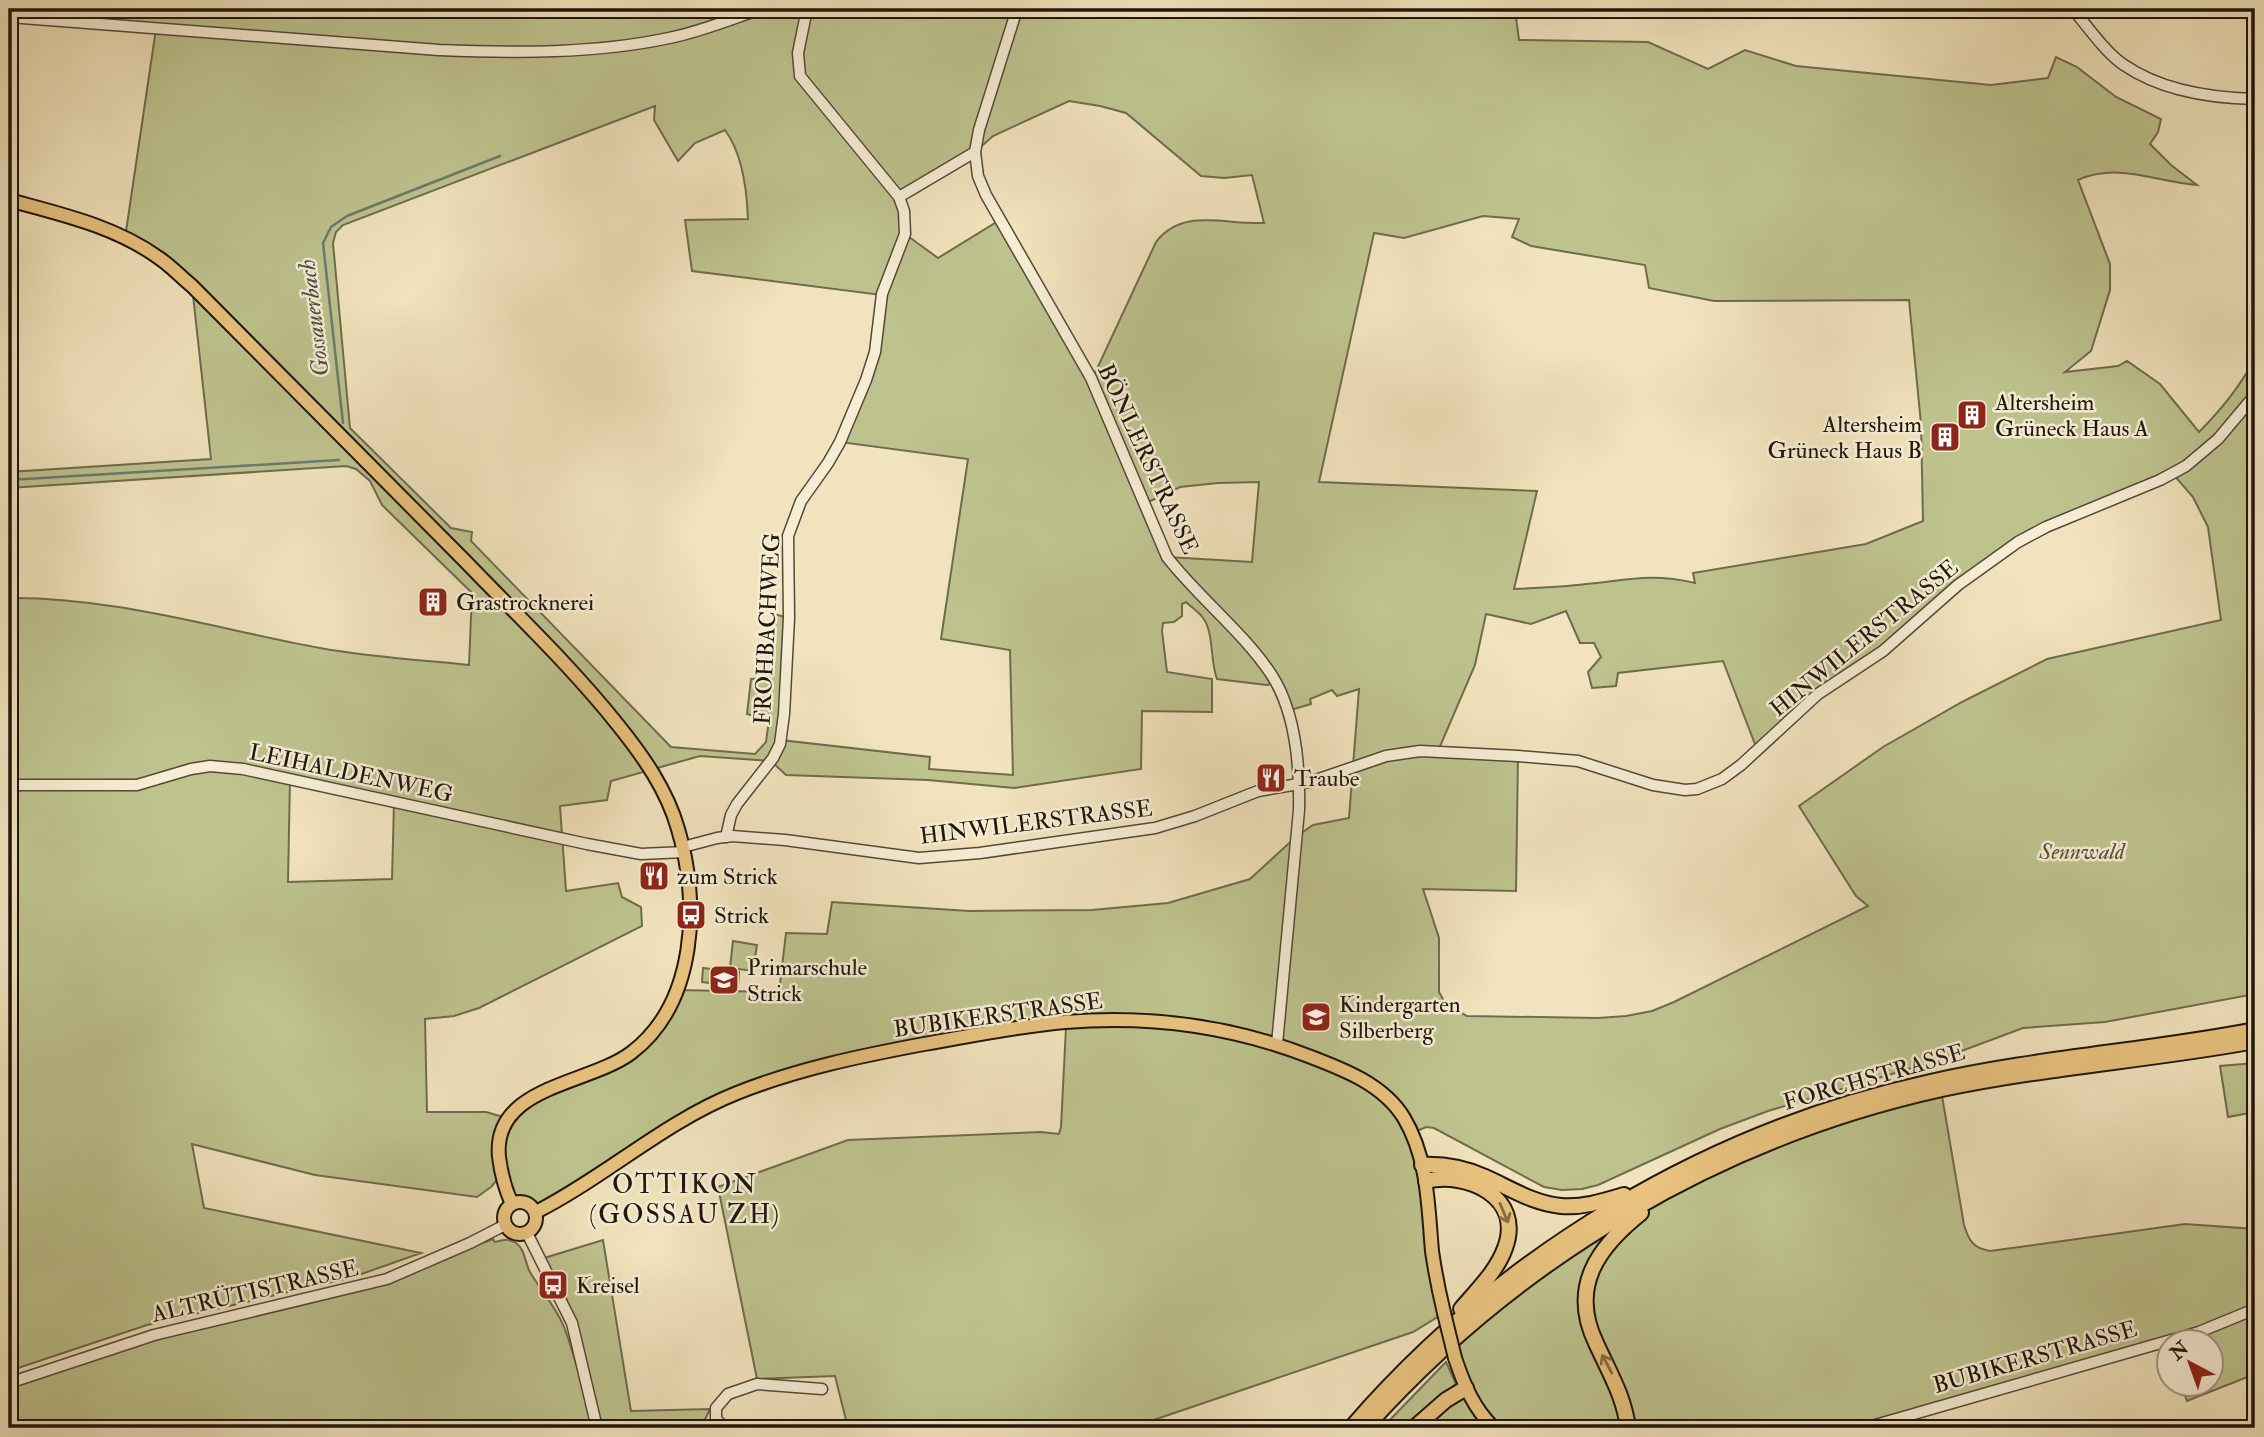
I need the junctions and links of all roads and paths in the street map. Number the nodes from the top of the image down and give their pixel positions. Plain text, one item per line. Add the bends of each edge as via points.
1 (761, 9) edge
2 (807, 9) edge
3 (1017, 9) edge
4 (2073, 9) edge
5 (9, 18) edge
6 (2255, 99) edge
7 (975, 152) junction
8 (900, 197) junction
9 (9, 200) edge
10 (2255, 395) edge
11 (1300, 784) junction
12 (9, 785) edge
13 (726, 837) junction
14 (683, 850) junction
15 (2255, 1030) edge
16 (2255, 1041) edge
17 (1277, 1044) junction
18 (1422, 1165) junction
19 (1426, 1181) junction
20 (1673, 1187) junction
21 (1646, 1189) junction
22 (512, 1204) junction
23 (536, 1212) junction
24 (505, 1224) junction
25 (527, 1233) junction
26 (2255, 1309) edge
27 (1433, 1343) junction
28 (9, 1383) edge
29 (1466, 1388) junction
30 (822, 1389) dead end
31 (597, 1428) edge
32 (725, 1428) edge
33 (1351, 1428) edge
34 (1365, 1428) edge
35 (1414, 1428) edge
36 (1494, 1428) edge
37 (1628, 1428) edge
38 (1865, 1428) edge

1 - 5 street via 672,38 618,48 503,53
2 - 8 street via 798,52 800,76
3 - 7 street, BÖNLERSTRASSE
4 - 6 street via 2122,64 2148,79 2181,91
7 - 8 street
7 - 11 street, BÖNLERSTRASSE via 986,195 1091,378 1167,557 1276,682 1289,716
8 - 13 street, FROHBACHWEG via 905,234 882,294 869,371 840,442 801,501 788,536 789,618 780,744 733,810
9 - 14 main road via 82,220 125,238 159,258 192,286 573,671 656,779
10 - 11 street, HINWILERSTRASSE via 2213,444 2173,474 2046,527 2003,552 1883,651 1818,694 1758,751 1710,785 1676,789 1578,761 1438,751 1386,756
11 - 13 street, HINWILERSTRASSE via 1258,791 1149,830 946,857
11 - 17 street, BÖNLERSTRASSE
12 - 14 street, LEIHALDENWEG via 137,785 210,766 243,769 587,844 641,853
13 - 14 street, HINWILERSTRASSE
14 - 22 main road via 690,929 670,1006 629,1054 529,1099 510,1114 501,1131 499,1153
15 - 21 highway, FORCHSTRASSE via 2012,1066 1896,1090 1757,1136
16 - 20 highway, FORCHSTRASSE via 1988,1080 1903,1099 1784,1137
17 - 18 main road, BUBIKERSTRASSE via 1366,1082 1403,1116
17 - 23 main road, BUBIKERSTRASSE via 1210,1028 1114,1019 999,1031 834,1062 780,1077 696,1112 591,1182
18 - 19 main road, BUBIKERSTRASSE
18 - 21 highway via 1468,1170 1528,1198 1561,1206 1597,1203
19 -> 27 highway via 1452,1178 1484,1189 1502,1206 1509,1227 1499,1261
19 - 29 main road, BUBIKERSTRASSE, bridge via 1444,1313
20 - 34 highway, FORCHSTRASSE via 1591,1234 1517,1286 1443,1348
37 -> 20 highway via 1618,1388 1588,1323 1588,1283 1607,1244
21 - 27 highway, FORCHSTRASSE via 1531,1263
22 - 23 main road via 530,1204
22 - 24 main road via 504,1215
23 - 25 main road via 536,1224
24 - 25 main road via 515,1233
24 - 28 street, ALTRÜTISTRASSE via 387,1279 153,1335
25 - 31 street via 572,1323
26 - 38 street, BUBIKERSTRASSE via 2199,1332
27 - 33 highway, FORCHSTRASSE
29 - 35 highway
29 - 36 main road, BUBIKERSTRASSE
30 - 32 street via 757,1384 728,1394 716,1408 716,1419

